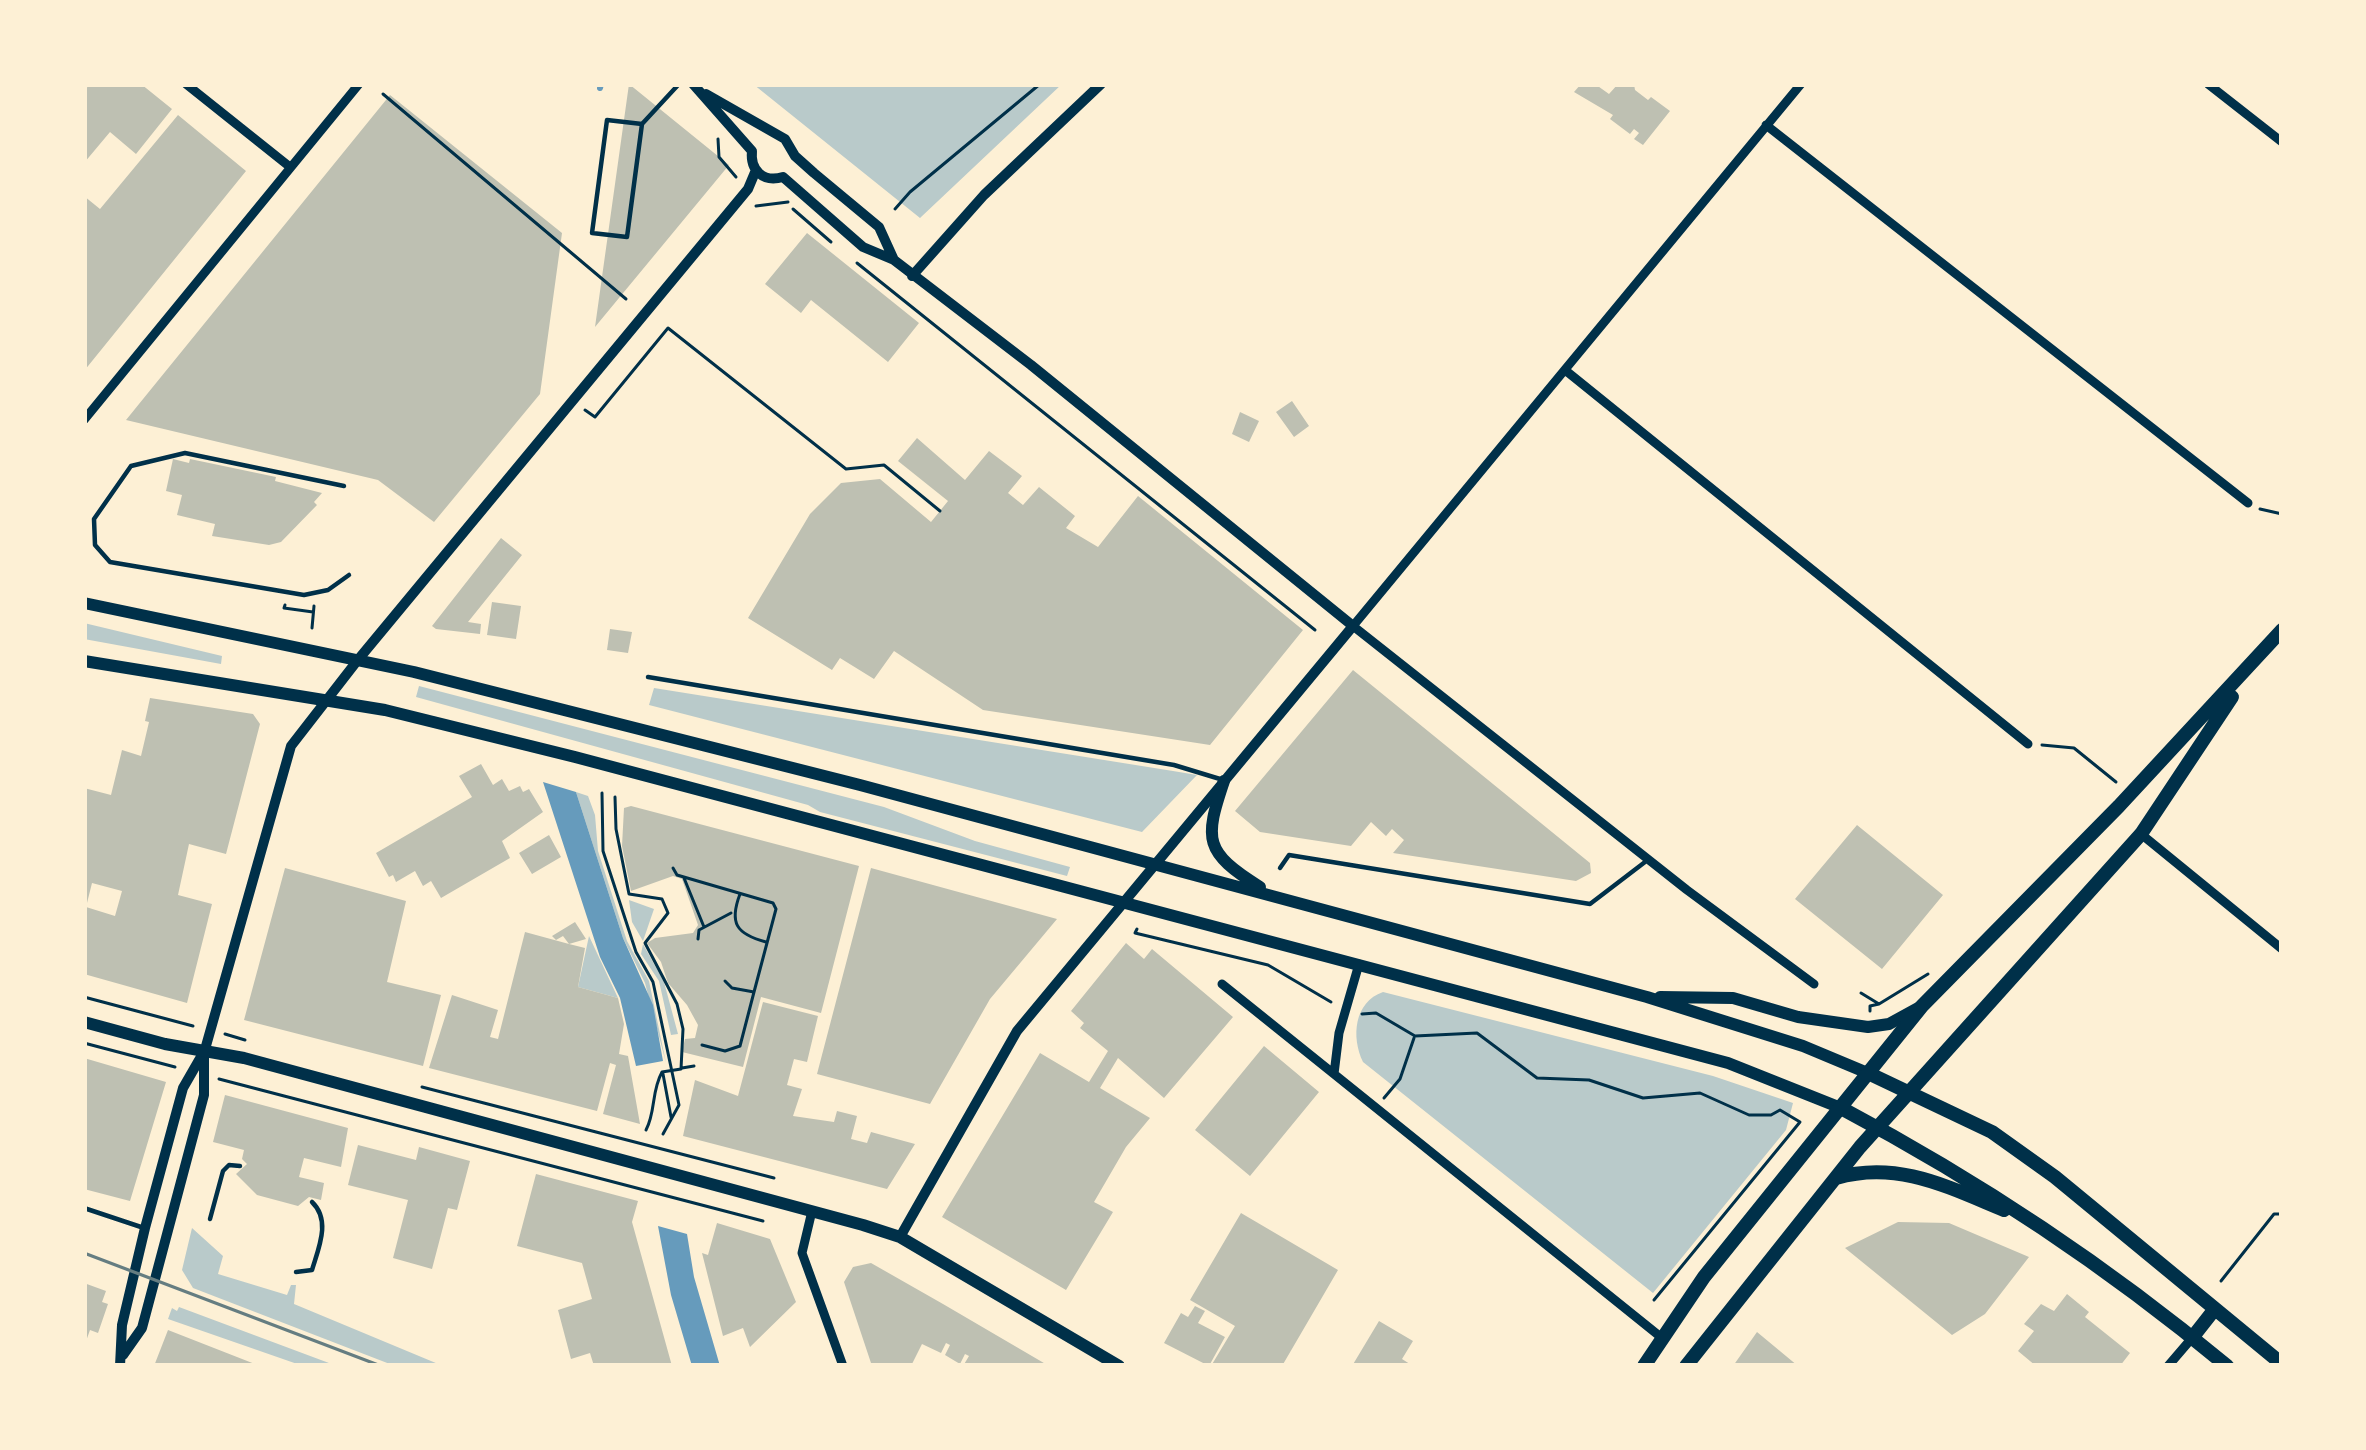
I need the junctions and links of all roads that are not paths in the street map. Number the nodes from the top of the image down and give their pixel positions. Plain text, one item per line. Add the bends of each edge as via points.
1 (186, 84) edge
2 (359, 84) edge
3 (679, 84) edge
4 (1101, 84) edge
5 (1801, 84) edge
6 (2208, 84) edge
7 (696, 87) edge
8 (643, 124) junction
9 (1766, 125) junction
10 (775, 135) junction
11 (2282, 142) edge
12 (752, 151) junction
13 (795, 156) junction
14 (290, 167) junction
15 (756, 170) junction
16 (782, 177) junction
17 (894, 260) junction
18 (912, 276) junction
19 (1564, 370) junction
20 (84, 419) edge
21 (344, 486) dead end
22 (2248, 503) road end
23 (349, 574) dead end
24 (84, 603) edge
25 (1353, 626) junction
26 (2282, 630) edge
27 (84, 661) edge
28 (357, 661) junction
29 (2254, 662) junction
30 (648, 677) dead end
31 (326, 701) junction
32 (2028, 744) road end
33 (1224, 781) junction
34 (2141, 834) junction
35 (1649, 859) junction
36 (1155, 865) junction
37 (1280, 868) dead end
38 (1274, 895) junction
39 (1122, 904) junction
40 (2282, 949) edge
41 (1359, 964) junction
42 (1222, 984) dead end
43 (1814, 984) dead end
44 (1647, 997) junction
45 (1922, 1006) junction
46 (84, 1022) edge
47 (204, 1053) junction
48 (198, 1073) junction
49 (1334, 1074) junction
50 (1870, 1074) junction
51 (1912, 1091) junction
52 (1841, 1108) junction
53 (1877, 1128) junction
54 (240, 1166) dead end
55 (1834, 1179) junction
56 (312, 1202) dead end
57 (84, 1208) edge
58 (812, 1211) junction
59 (210, 1219) dead end
60 (2031, 1221) junction
61 (145, 1228) junction
62 (900, 1237) junction
63 (296, 1272) dead end
64 (2214, 1310) junction
65 (1662, 1338) junction
66 (2192, 1338) junction
67 (122, 1360) edge
68 (2282, 1364) edge
69 (844, 1366) edge
70 (1119, 1366) edge
71 (1644, 1366) edge
72 (1686, 1366) edge
73 (2168, 1366) edge
74 (2227, 1366) edge

1 - 14 street
2 - 14 street
3 - 8 lane
4 - 18 street
5 - 9 street
6 - 11 street
7 - 10 street
7 - 12 street
8 - 8 lane via 627,237 592,232 607,120
9 - 19 street
9 - 22 street
10 - 12 street
10 - 13 street
12 - 15 street
13 - 16 street
13 - 17 street via 879,227
14 - 20 street
15 - 16 street
15 - 28 street via 669,287
16 - 17 street via 863,247
17 - 18 street
18 - 25 street
19 - 25 street
19 - 32 street
21 - 23 lane via 184,453 131,466 94,519 94,545 110,562 304,595
24 - 28 main road
25 - 33 street
25 - 35 street
26 - 29 highway
27 - 31 main road
28 - 31 street
28 - 36 main road
29 - 34 highway
29 - 45 highway
30 - 33 lane via 1174,765
31 - 39 main road via 574,757
31 - 47 street via 291,746
33 - 36 street
33 - 38 main road via 1210,839 1240,874
34 - 40 street
34 - 51 highway
35 - 37 lane via 1591,904 1289,855
35 - 43 street
36 - 38 main road
36 - 39 street
38 - 44 main road
39 - 41 main road
39 - 62 street via 1017,1031
41 - 49 street
41 - 52 main road via 1728,1063
42 - 49 street
44 - 45 main road via 1733,998 1868,1028
44 - 50 main road
45 - 50 highway
46 - 47 main road
47 - 48 street
47 - 58 main road
48 - 61 street via 181,1092
48 - 67 street via 204,1095 142,1328
49 - 65 street
50 - 51 highway
50 - 52 highway
51 - 53 highway
51 - 64 highway via 2055,1177
52 - 53 highway
52 - 65 highway
53 - 55 highway
53 - 60 highway
54 - 59 lane via 223,1171
55 - 60 highway via 1869,1171 1913,1175
55 - 72 highway
56 - 63 lane via 323,1227 312,1270
57 - 61 lane
58 - 62 main road
58 - 69 street via 802,1253
60 - 66 highway
61 - 67 street via 122,1324
62 - 70 main road
64 - 66 highway
64 - 68 highway
65 - 71 highway
66 - 73 street
66 - 74 highway

